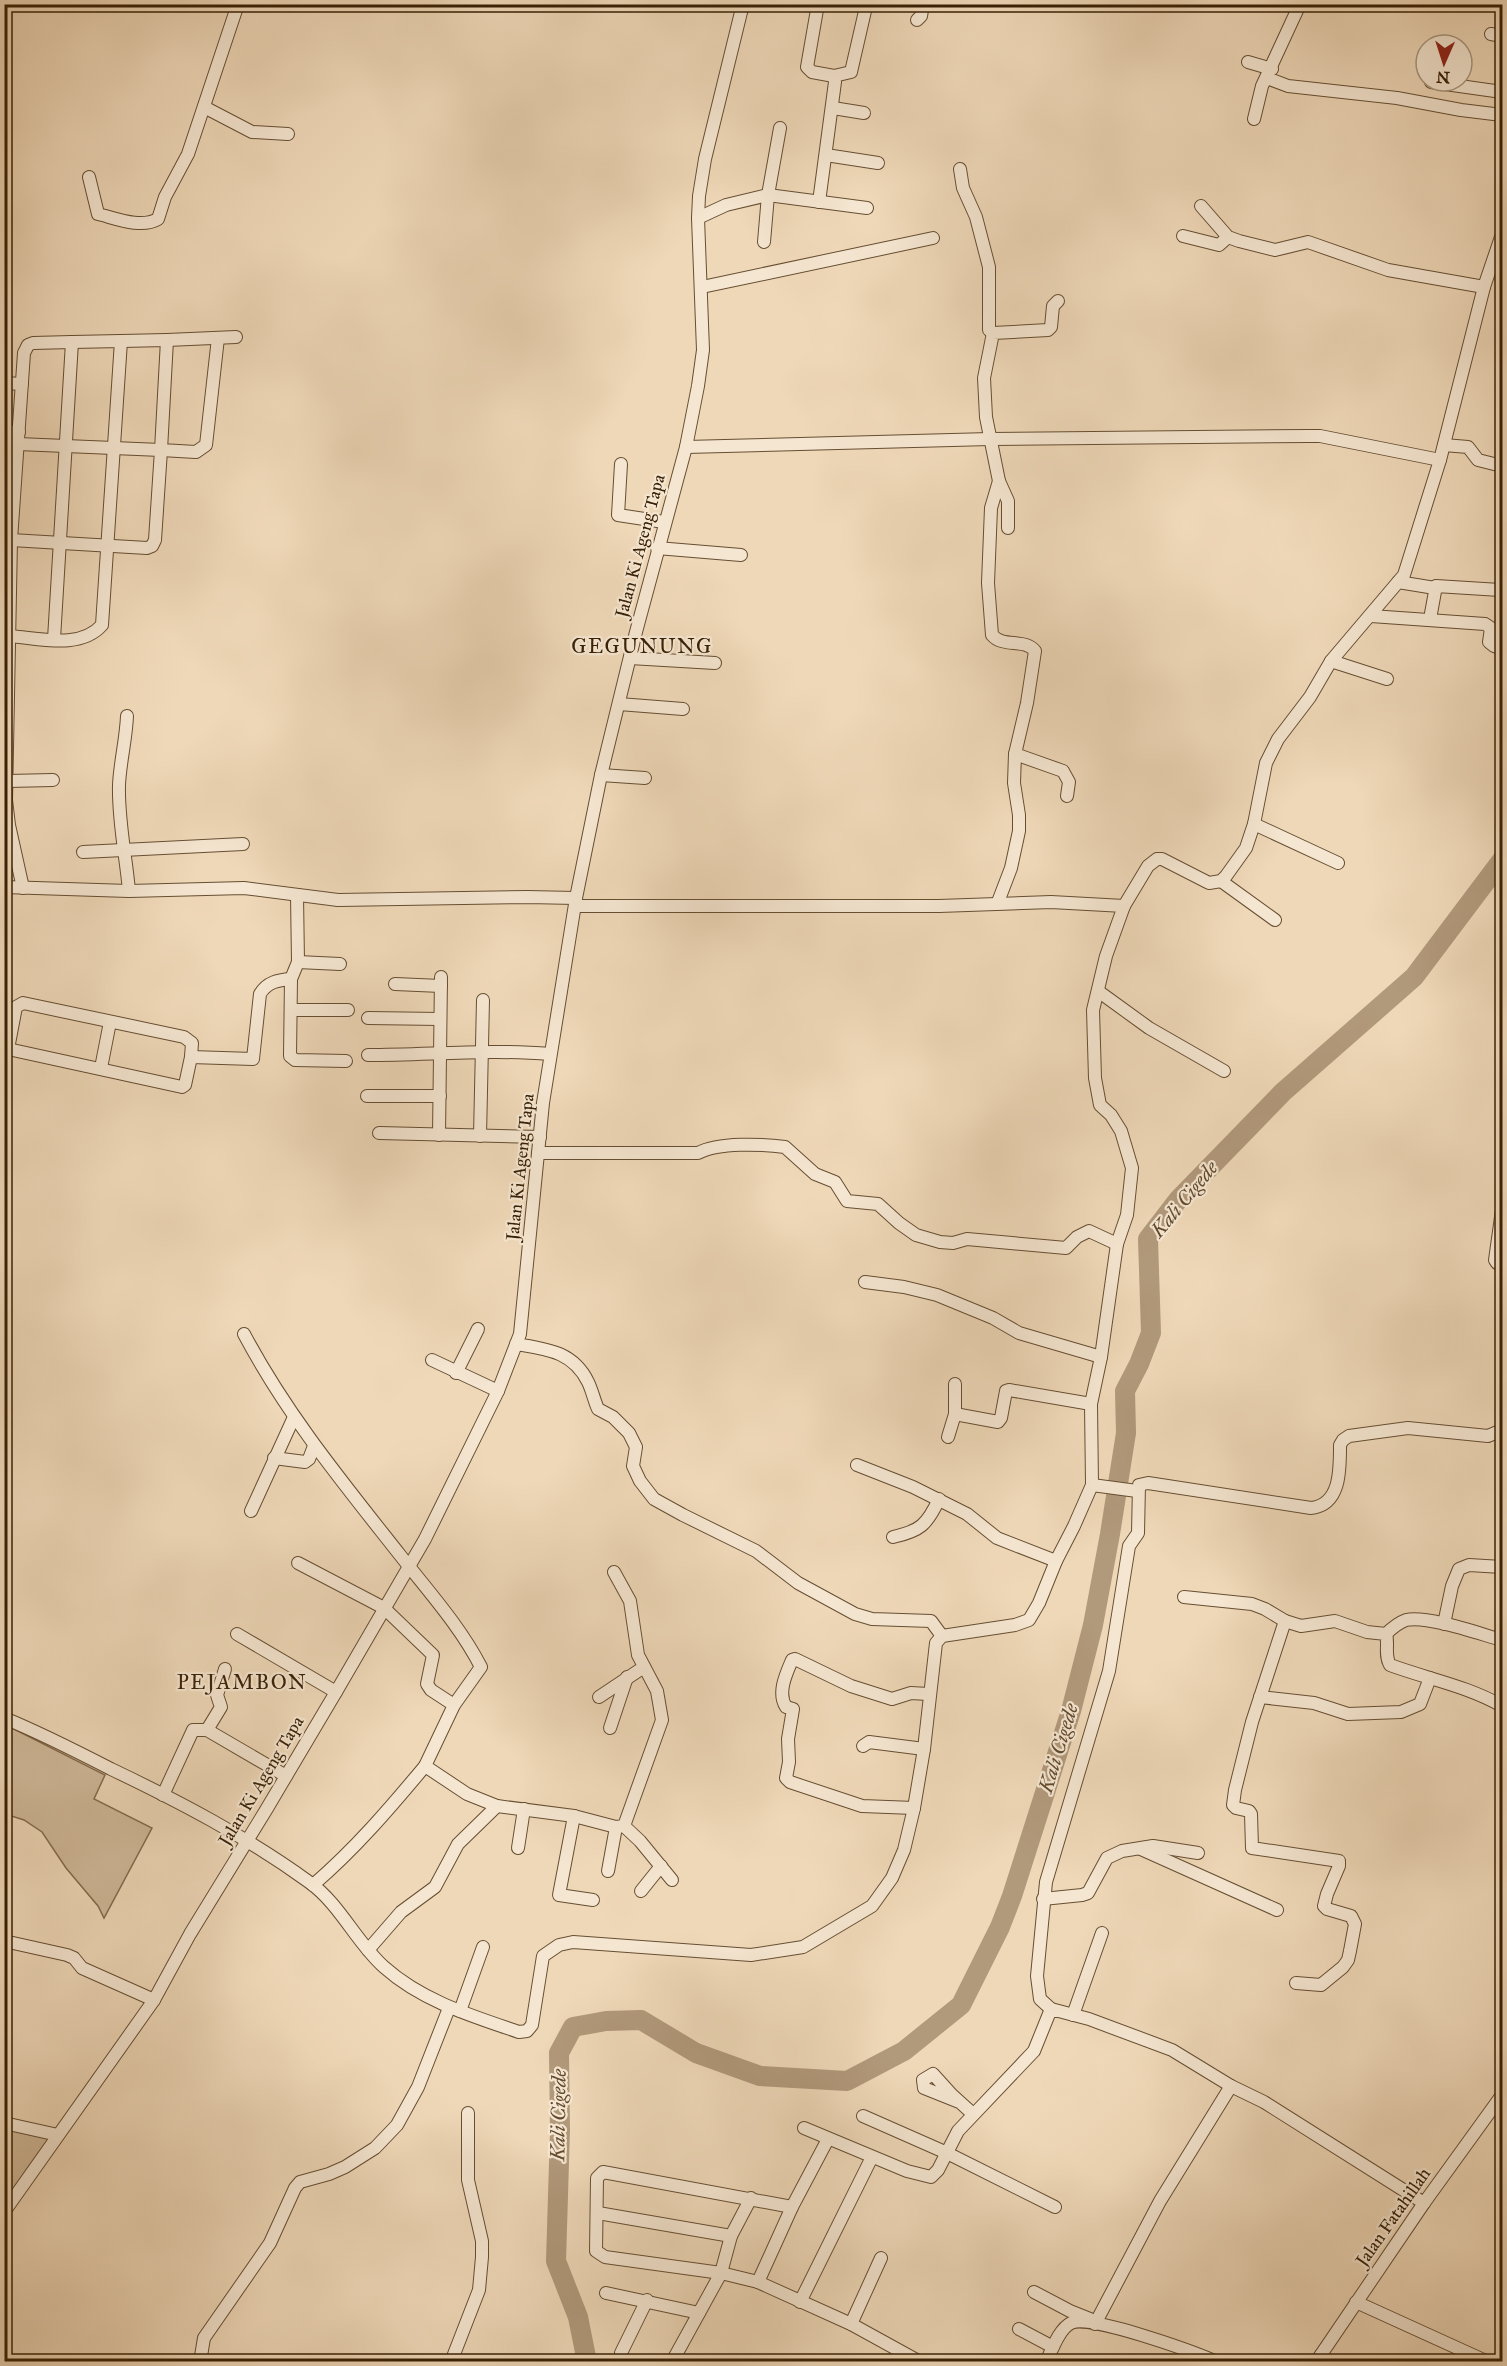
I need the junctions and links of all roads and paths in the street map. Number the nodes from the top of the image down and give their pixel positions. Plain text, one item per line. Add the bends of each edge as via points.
1 (238, 4) edge
2 (743, 4) edge
3 (818, 4) edge
4 (923, 4) edge
5 (1300, 4) edge
6 (865, 11) dead end
7 (917, 20) dead end
8 (1248, 62) dead end
9 (1269, 74) junction
10 (834, 76) junction
11 (1474, 88) edge
12 (1503, 92) edge
13 (204, 107) junction
14 (833, 108) junction
15 (864, 113) dead end
16 (1503, 115) edge
17 (1254, 119) dead end
18 (780, 128) dead end
19 (288, 134) dead end
20 (826, 154) junction
21 (878, 163) dead end
22 (960, 170) dead end
23 (89, 177) dead end
24 (768, 195) junction
25 (819, 202) junction
26 (1201, 206) dead end
27 (867, 208) dead end
28 (698, 218) junction
29 (1503, 234) edge
30 (1183, 236) dead end
31 (1228, 237) junction
32 (933, 238) dead end
33 (764, 242) dead end
34 (1498, 261) edge
35 (702, 287) junction
36 (1484, 287) junction
37 (1058, 301) dead end
38 (993, 333) junction
39 (236, 337) dead end
40 (218, 338) junction
41 (167, 340) junction
42 (121, 341) junction
43 (72, 342) junction
44 (4, 382) edge
45 (22, 384) junction
46 (4, 432) edge
47 (19, 438) junction
48 (990, 439) junction
49 (65, 444) junction
50 (1444, 445) junction
51 (113, 447) junction
52 (686, 447) junction
53 (161, 450) junction
54 (1440, 460) junction
55 (621, 464) dead end
56 (1503, 466) edge
57 (999, 481) junction
58 (664, 522) junction
59 (1008, 528) dead end
60 (11, 540) junction
61 (59, 543) junction
62 (107, 545) junction
63 (657, 548) junction
64 (741, 555) dead end
65 (1398, 582) junction
66 (1435, 588) junction
67 (1500, 590) dead end
68 (1371, 615) junction
69 (1430, 619) junction
70 (9, 636) junction
71 (54, 639) junction
72 (1503, 649) edge
73 (630, 658) junction
74 (1331, 661) junction
75 (715, 663) dead end
76 (1387, 679) dead end
77 (619, 704) junction
78 (683, 709) dead end
79 (127, 716) dead end
80 (6, 723) edge
81 (1015, 754) junction
82 (601, 775) junction
83 (645, 778) dead end
84 (53, 780) dead end
85 (8, 781) junction
86 (1067, 796) dead end
87 (1254, 824) junction
88 (243, 844) dead end
89 (126, 851) junction
90 (83, 852) dead end
91 (1338, 863) dead end
92 (1221, 882) junction
93 (4, 887) edge
94 (23, 888) junction
95 (129, 891) junction
96 (297, 895) junction
97 (575, 902) junction
98 (998, 902) junction
99 (1124, 906) junction
100 (1275, 920) dead end
101 (298, 962) junction
102 (340, 963) dead end
103 (291, 979) junction
104 (395, 984) dead end
105 (1098, 991) junction
106 (483, 1000) dead end
107 (291, 1010) junction
108 (348, 1010) dead end
109 (368, 1018) dead end
110 (440, 1019) junction
111 (110, 1022) junction
112 (6, 1048) edge
113 (482, 1051) junction
114 (550, 1054) junction
115 (368, 1055) dead end
116 (440, 1055) junction
117 (191, 1057) junction
118 (346, 1061) dead end
119 (101, 1068) junction
120 (1224, 1071) dead end
121 (367, 1096) dead end
122 (440, 1096) junction
123 (379, 1133) dead end
124 (439, 1135) junction
125 (480, 1136) junction
126 (540, 1137) junction
127 (538, 1153) junction
128 (1503, 1210) edge
129 (1117, 1244) junction
130 (1503, 1263) edge
131 (865, 1282) dead end
132 (478, 1329) dead end
133 (244, 1334) dead end
134 (516, 1344) junction
135 (1101, 1357) junction
136 (432, 1360) dead end
137 (456, 1373) junction
138 (955, 1384) dead end
139 (498, 1391) junction
140 (1091, 1404) junction
141 (955, 1414) junction
142 (294, 1417) junction
143 (1503, 1430) edge
144 (948, 1437) dead end
145 (314, 1446) junction
146 (274, 1458) junction
147 (857, 1465) dead end
148 (1095, 1486) junction
149 (1132, 1490) junction
150 (939, 1499) junction
151 (251, 1510) dead end
152 (894, 1538) dead end
153 (1056, 1561) junction
154 (298, 1563) dead end
155 (409, 1566) junction
156 (1503, 1567) edge
157 (614, 1572) dead end
158 (1184, 1597) dead end
159 (384, 1608) junction
160 (1285, 1621) junction
161 (1444, 1624) junction
162 (237, 1634) dead end
163 (1386, 1634) junction
164 (942, 1636) junction
165 (1503, 1640) edge
166 (644, 1667) junction
167 (225, 1669) dead end
168 (627, 1677) junction
169 (1430, 1678) junction
170 (336, 1692) junction
171 (928, 1694) junction
172 (1260, 1697) junction
173 (599, 1698) dead end
174 (454, 1705) junction
175 (1503, 1706) edge
176 (4, 1718) edge
177 (610, 1728) dead end
178 (207, 1730) junction
179 (863, 1746) dead end
180 (924, 1749) junction
181 (425, 1766) junction
182 (286, 1776) junction
183 (163, 1795) junction
184 (497, 1806) junction
185 (914, 1808) junction
186 (524, 1809) junction
187 (574, 1816) junction
188 (620, 1826) junction
189 (247, 1839) junction
190 (518, 1848) dead end
191 (1137, 1848) junction
192 (1198, 1853) dead end
193 (660, 1866) junction
194 (608, 1871) dead end
195 (672, 1880) dead end
196 (313, 1885) junction
197 (640, 1891) dead end
198 (1043, 1899) junction
199 (593, 1900) dead end
200 (1277, 1910) dead end
201 (1102, 1933) dead end
202 (4, 1941) edge
203 (483, 1947) dead end
204 (368, 1950) junction
205 (1296, 1983) dead end
206 (154, 2000) junction
207 (455, 2009) junction
208 (1051, 2009) junction
209 (1073, 2015) junction
210 (1232, 2086) junction
211 (1503, 2095) edge
212 (959, 2102) dead end
213 (468, 2113) dead end
214 (973, 2114) junction
215 (863, 2116) dead end
216 (4, 2122) edge
217 (804, 2128) dead end
218 (58, 2135) junction
219 (828, 2139) junction
220 (947, 2153) junction
221 (872, 2157) junction
222 (751, 2198) junction
223 (1424, 2203) junction
224 (1055, 2206) dead end
225 (792, 2207) junction
226 (4, 2212) edge
227 (598, 2213) junction
228 (731, 2236) junction
229 (881, 2258) dead end
230 (721, 2273) junction
231 (758, 2282) junction
232 (1034, 2292) dead end
233 (606, 2293) dead end
234 (647, 2300) junction
235 (800, 2302) junction
236 (1356, 2302) junction
237 (699, 2313) junction
238 (1096, 2323) junction
239 (851, 2324) junction
240 (1019, 2329) dead end
241 (1053, 2347) junction
242 (455, 2360) edge
243 (200, 2361) edge
244 (629, 2361) edge
245 (672, 2361) edge
246 (920, 2361) edge
247 (1046, 2361) edge
248 (1217, 2361) edge
249 (1316, 2361) edge
250 (1488, 2361) edge

1 - 13 street
2 - 28 street, Jalan Ki Ageng Tapa via 705,159
3 - 10 street via 807,68
4 - 7 street
5 - 9 street
6 - 10 street via 851,72
8 - 9 street
9 - 16 street via 1288,86
9 - 17 street
10 - 14 street
11 - 12 street
13 - 19 street via 252,132
13 - 23 street via 188,154 158,219 136,223 98,214
14 - 15 street
14 - 20 street
18 - 24 street
20 - 21 street
20 - 25 street
22 - 38 street via 989,267 989,330
24 - 25 street
24 - 28 street via 726,205
24 - 33 street
25 - 27 street
26 - 31 street
28 - 35 street, Jalan Ki Ageng Tapa
29 - 34 street
30 - 31 street via 1219,245
31 - 36 street via 1275,250 1308,242 1388,270
32 - 35 street
34 - 36 street
35 - 52 street, Jalan Ki Ageng Tapa via 703,350
36 - 50 street
37 - 38 street via 1053,306 1048,330
38 - 48 street via 984,378
39 - 40 street
40 - 41 street
40 - 53 street via 206,445 196,452
41 - 42 street
41 - 53 street
42 - 43 street
42 - 51 street
43 - 45 street via 28,345
43 - 49 street
44 - 45 street
45 - 47 street
46 - 47 street
47 - 49 street
47 - 60 street
48 - 52 street
48 - 54 street via 1320,436
48 - 57 street
49 - 51 street
49 - 61 street
50 - 54 street
50 - 56 street via 1467,447 1478,460
51 - 53 street
51 - 62 street
52 - 58 street, Jalan Ki Ageng Tapa
53 - 62 street via 152,546
54 - 65 street via 1408,567
55 - 58 street via 618,515
57 - 59 street via 1008,501
57 - 81 street via 991,508 988,583 992,635 1035,651
58 - 63 street, Jalan Ki Ageng Tapa
60 - 61 street
60 - 70 street
61 - 62 street
61 - 71 street
62 - 71 street via 102,625 84,638
63 - 64 street
63 - 73 street, Jalan Ki Ageng Tapa
65 - 66 street
65 - 68 street
66 - 67 street via 1439,585
66 - 69 street
68 - 69 street
68 - 74 street
69 - 72 street via 1490,625 1489,642
70 - 71 street
70 - 80 street
73 - 75 street
73 - 77 street, Jalan Ki Ageng Tapa
74 - 76 street
74 - 87 street via 1270,752
77 - 78 street
77 - 82 street, Jalan Ki Ageng Tapa
79 - 89 street via 119,787 119,815
80 - 85 street
81 - 86 street via 1063,771 1069,782
81 - 98 street via 1019,831
82 - 83 street
82 - 97 street, Jalan Ki Ageng Tapa
84 - 85 street
85 - 94 street via 9,825
87 - 91 street
87 - 92 street via 1246,848
88 - 89 street
89 - 90 street
89 - 95 street
92 - 99 street via 1203,881 1157,859 1148,866
92 - 100 street
93 - 94 street
94 - 95 street
95 - 96 street via 244,888
96 - 97 street via 338,900 527,897
96 - 101 street
97 - 98 street via 939,906
97 - 114 street, Jalan Ki Ageng Tapa
98 - 99 street
99 - 105 street
101 - 102 street
101 - 103 street
103 - 107 street
103 - 117 street via 274,981 260,994 253,1059
104 - 110 street via 441,982
105 - 120 street via 1149,1028
105 - 129 street via 1093,1010 1093,1041 1100,1105 1121,1131 1132,1168 1127,1215
106 - 113 street
107 - 108 street
107 - 118 street via 291,1059
109 - 110 street
110 - 116 street
111 - 112 street via 23,1003 16,1007
111 - 117 street via 184,1037 192,1043
111 - 119 street
112 - 119 street
113 - 114 street
113 - 116 street
113 - 125 street
114 - 126 street, Jalan Ki Ageng Tapa
115 - 116 street
116 - 122 street
117 - 119 street via 182,1087
121 - 122 street
122 - 124 street
123 - 124 street
124 - 125 street
125 - 126 street
126 - 127 street, Jalan Ki Ageng Tapa
127 - 129 street via 698,1153 731,1146 784,1147 814,1174 836,1182 847,1201 878,1204 908,1230 925,1238 950,1243 967,1239 1066,1248 1089,1231
127 - 134 street, Jalan Ki Ageng Tapa via 525,1300
128 - 130 street via 1495,1260
129 - 135 street
131 - 135 street via 937,1295 1019,1333
132 - 137 street
133 - 142 street
134 - 139 street, Jalan Ki Ageng Tapa
134 - 164 street via 562,1354 578,1367 598,1409 613,1417 629,1434 636,1447 633,1467 654,1499 756,1551 834,1604 872,1618 931,1621
135 - 140 street
136 - 137 street
137 - 139 street
138 - 141 street
139 - 155 street, Jalan Ki Ageng Tapa
140 - 141 street via 1010,1390 1005,1391 998,1422
140 - 148 street
141 - 144 street
142 - 145 street
142 - 146 street
143 - 149 street via 1488,1436 1408,1428 1348,1436 1340,1445 1338,1484 1322,1507 1148,1483
145 - 146 street via 305,1462
145 - 155 street
146 - 151 street
147 - 150 street
148 - 149 street
148 - 153 street
149 - 198 street via 1137,1533 1129,1546 1109,1671
150 - 152 street via 931,1516 916,1532
150 - 153 street via 967,1514 997,1538
153 - 164 street via 1029,1620 1015,1626
154 - 159 street
155 - 159 street, Jalan Ki Ageng Tapa
155 - 174 street via 481,1667
156 - 161 street via 1468,1565 1459,1569
157 - 166 street via 630,1601 635,1644
158 - 160 street via 1252,1604
159 - 170 street, Jalan Ki Ageng Tapa
159 - 174 street via 433,1655 427,1684
160 - 163 street via 1301,1626 1335,1621
160 - 172 street
161 - 163 street via 1408,1620
161 - 165 street
162 - 170 street
163 - 169 street via 1390,1665
164 - 171 street via 936,1643
166 - 168 street
166 - 188 street via 657,1691 661,1725
167 - 178 street via 217,1695 221,1707
168 - 173 street
168 - 177 street
169 - 172 street via 1420,1704 1401,1712 1348,1714 1314,1703
169 - 175 street via 1483,1695
170 - 182 street, Jalan Ki Ageng Tapa
171 - 180 street
171 - 185 street via 911,1693 892,1699 851,1686 795,1659 782,1689 783,1702 793,1709 788,1739 789,1782 862,1806
172 - 205 street via 1233,1804 1251,1814 1250,1846 1337,1860 1340,1864 1324,1906 1354,1920 1350,1956 1343,1967 1321,1985
174 - 181 street
176 - 183 street
178 - 182 street
178 - 183 street via 193,1730
179 - 180 street via 869,1742
180 - 185 street
181 - 184 street via 467,1794
181 - 196 street via 345,1858
182 - 189 street, Jalan Ki Ageng Tapa
183 - 189 street
184 - 186 street
184 - 204 street via 458,1844 435,1887 401,1912
185 - 207 street via 904,1850 892,1878 872,1906 803,1947 751,1955 573,1942 559,1945 543,1956 532,2025 527,2031 519,2032
186 - 187 street
186 - 190 street
187 - 188 street
187 - 199 street via 559,1895
188 - 193 street via 640,1841
188 - 194 street
189 - 196 street
189 - 206 street, Jalan Ki Ageng Tapa
191 - 192 street via 1152,1846
191 - 198 street via 1107,1858 1088,1893
191 - 200 street
193 - 195 street
193 - 197 street
196 - 204 street
198 - 208 street via 1037,1976 1040,1999
201 - 209 street
202 - 206 street via 67,1955 82,1968
203 - 207 street
204 - 207 street via 406,1983
206 - 218 street, Jalan Ki Ageng Tapa
207 - 243 street via 398,2126 375,2148 345,2167 300,2182 296,2187 270,2243 204,2338
208 - 209 street
208 - 214 street via 1034,2051
209 - 210 street via 1172,2050
210 - 223 street
210 - 238 street via 1160,2201
211 - 223 street, Jalan Fatahillah
212 - 214 street
213 - 242 street via 468,2180 482,2241 482,2258 479,2290
214 - 220 street via 958,2131
215 - 220 street
216 - 218 street
217 - 219 street
218 - 226 street, Jalan Ki Ageng Tapa
219 - 221 street
219 - 225 street
220 - 221 street via 934,2175 927,2178
220 - 224 street
221 - 235 street
222 - 225 street
222 - 227 street via 603,2172 597,2178
222 - 228 street
223 - 236 street, Jalan Fatahillah
225 - 231 street
227 - 228 street
227 - 230 street via 595,2247 605,2257
228 - 230 street
229 - 239 street
230 - 231 street
230 - 237 street
231 - 235 street
232 - 238 street
233 - 234 street
234 - 237 street
234 - 244 street via 621,2353 621,2358
235 - 239 street
236 - 249 street, Jalan Fatahillah
236 - 250 street
237 - 245 street
238 - 241 street via 1073,2322 1065,2327
238 - 248 street
239 - 246 street
240 - 241 street
241 - 247 street

